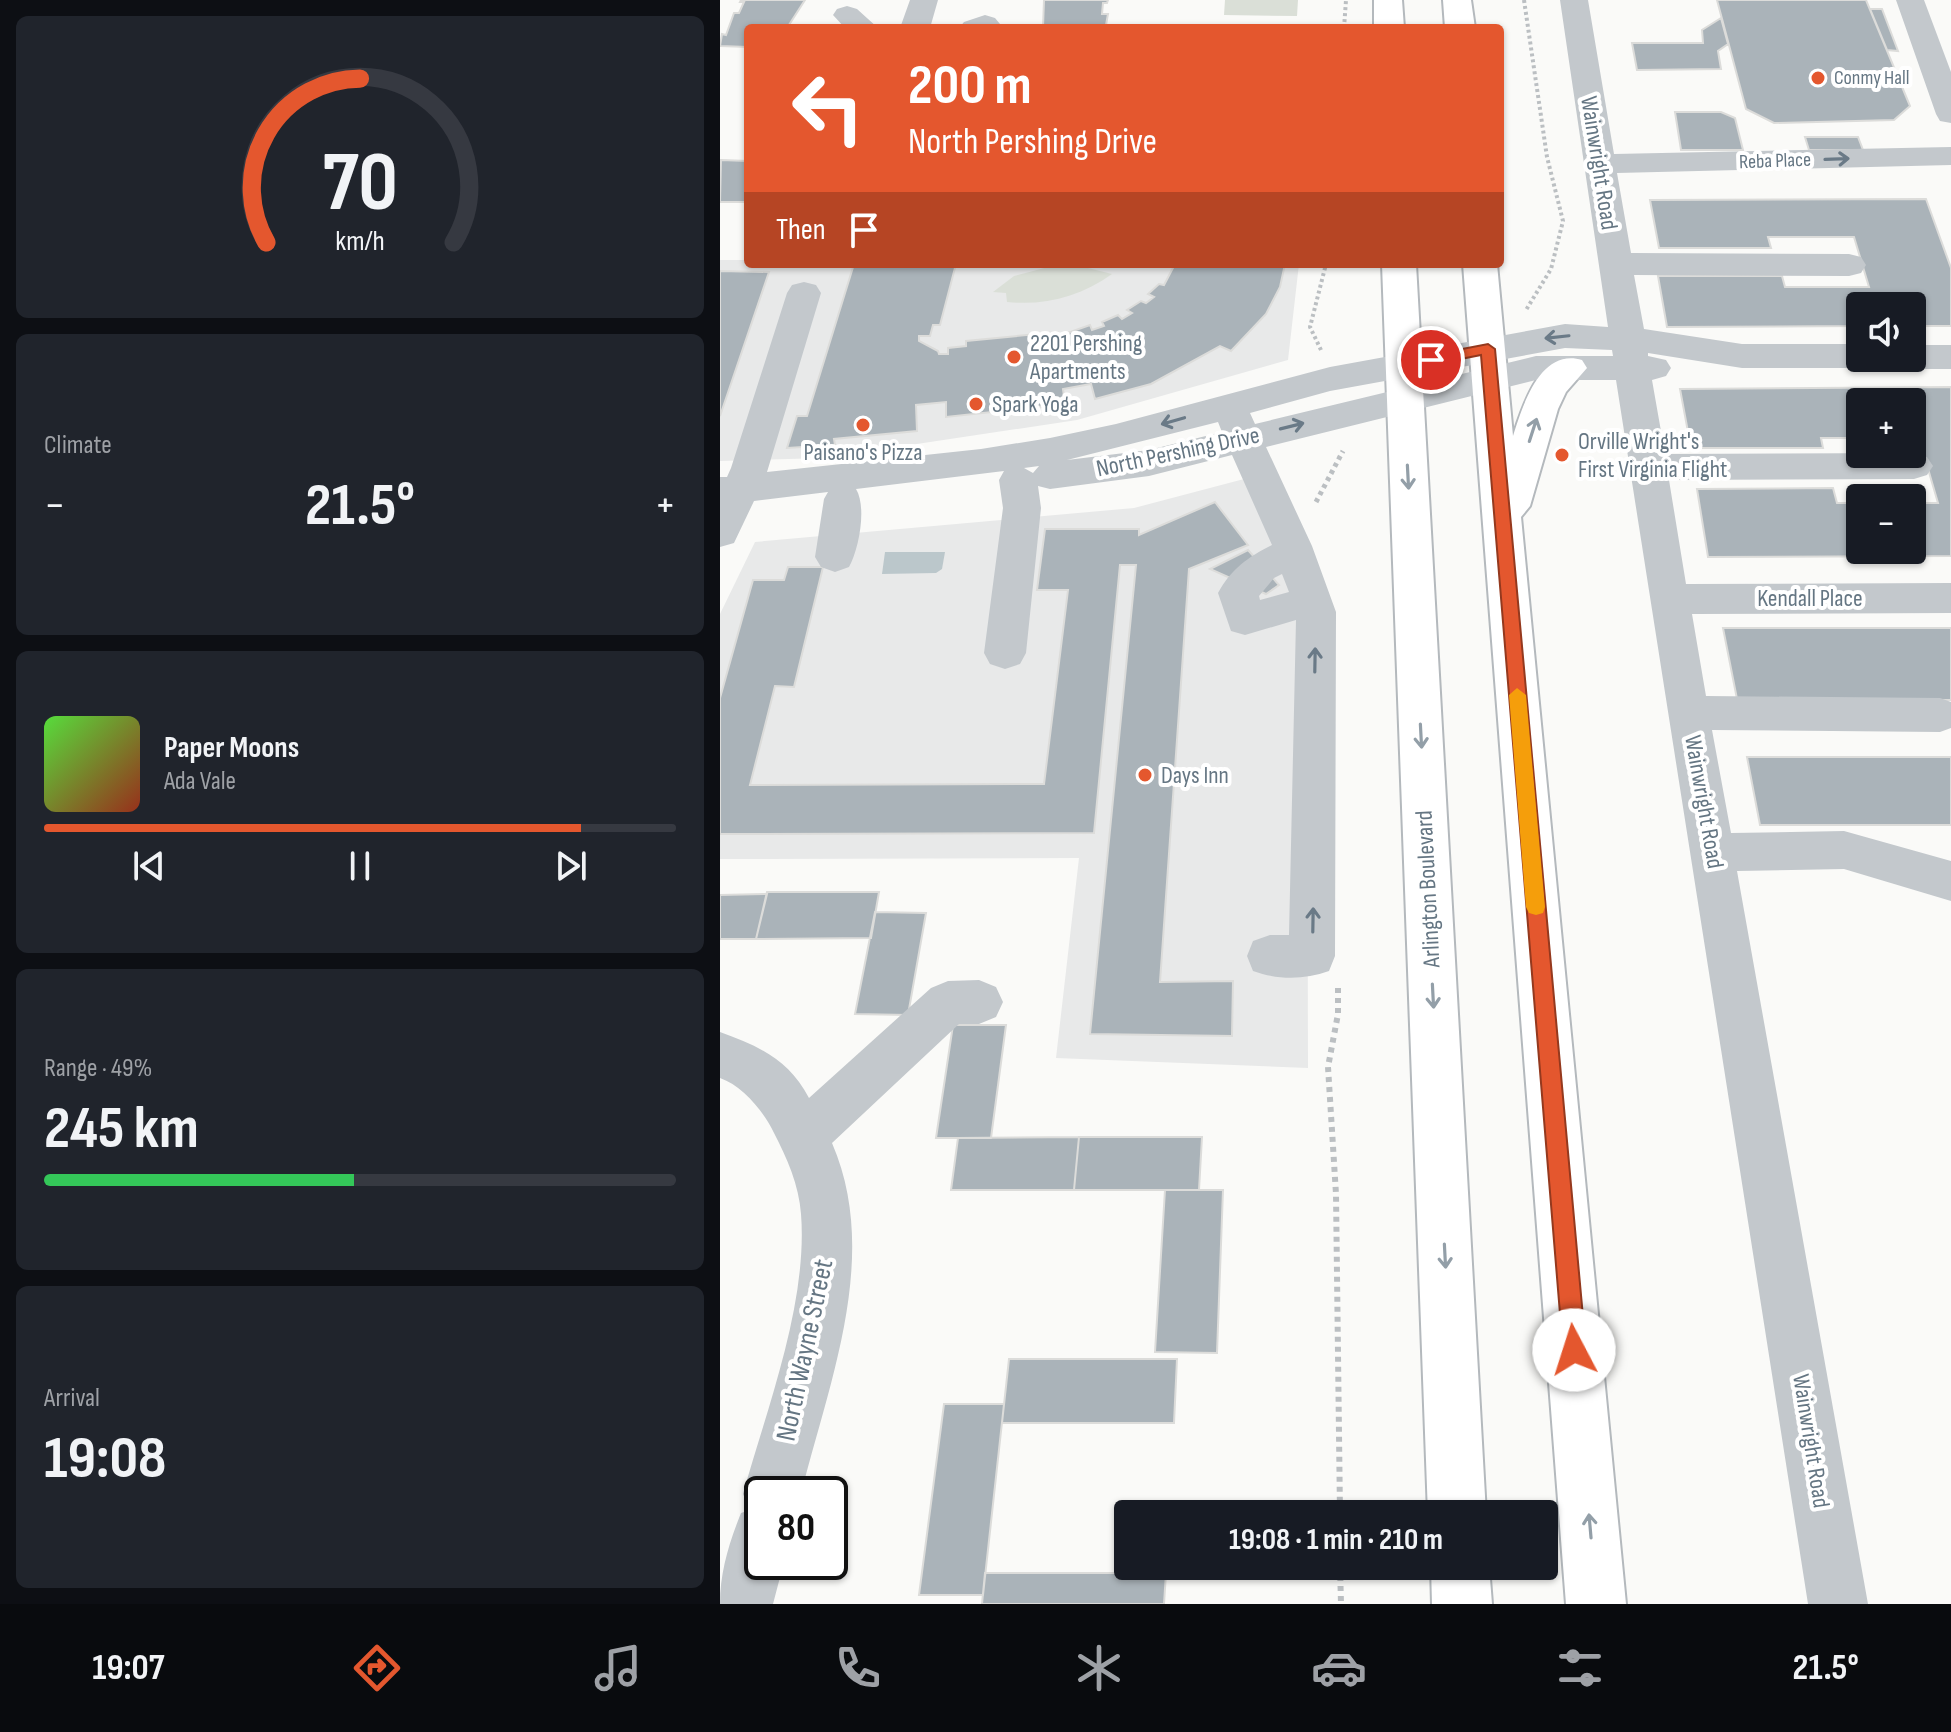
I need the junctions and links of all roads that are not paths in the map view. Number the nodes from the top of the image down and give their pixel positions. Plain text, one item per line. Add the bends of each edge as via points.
1 (924, 0) edge
2 (1388, 0) edge
3 (1457, 0) edge
4 (1574, 0) edge
5 (1910, 0) edge
6 (916, 24) edge
7 (1389, 24) edge
8 (1460, 24) edge
9 (1951, 114) edge
10 (1951, 156) edge
11 (1599, 164) junction
12 (1615, 264) junction
13 (1849, 265) dead end
14 (1399, 268) edge
15 (1480, 268) edge
16 (804, 293) dead end
17 (1629, 354) junction
18 (1846, 356) edge
19 (1926, 357) edge
20 (1951, 357) edge
21 (1489, 364) junction
22 (1569, 368) junction
23 (1404, 382) junction
24 (1236, 422) junction
25 (1846, 466) edge
26 (1648, 467) junction
27 (1018, 480) junction
28 (843, 499) junction
29 (726, 508) edge
30 (1503, 531) junction
31 (1294, 552) junction
32 (835, 557) dead end
33 (1951, 598) edge
34 (1669, 599) junction
35 (1312, 600) junction
36 (1005, 653) dead end
37 (1689, 713) junction
38 (1940, 715) dead end
39 (1713, 852) junction
40 (1951, 881) edge
41 (1270, 956) dead end
42 (979, 1002) dead end
43 (720, 1055) edge
44 (803, 1137) junction
45 (777, 1476) edge
46 (1456, 1500) edge
47 (750, 1580) edge
48 (1461, 1580) edge
49 (743, 1604) edge
50 (1462, 1604) edge
51 (1596, 1604) edge
52 (1838, 1604) edge

1 - 6 street
2 - 7 highway
3 - 8 highway
4 - 11 street, Wainwright Road
5 - 9 street
11 -> 10 street, Reba Place via 1646,155
11 - 12 street, Wainwright Road
12 - 13 street
12 - 17 street, Wainwright Road
14 - 23 highway, Arlington Boulevard
15 - 21 highway
16 - 29 street via 755,453
17 - 18 street via 1700,368 1742,356
17 -> 21 street, North Pershing Drive via 1565,336
17 - 22 street, North Pershing Drive
17 - 26 street, Wainwright Road
19 - 20 street
21 - 22 street, North Pershing Drive
21 - 23 street, North Pershing Drive
21 - 30 highway
30 -> 22 highway via 1540,409 1551,386
23 - 24 street, North Pershing Drive
23 -> 46 highway, Arlington Boulevard
24 - 27 street, North Pershing Drive via 1128,467
24 -> 29 street, North Pershing Drive via 1116,437
24 - 31 street
25 - 26 street
26 - 34 street, Wainwright Road
27 - 28 street, North Pershing Drive
27 - 36 street via 1022,508
28 - 29 street, North Pershing Drive
28 - 32 street
51 -> 30 highway
31 - 35 street
31 - 35 street via 1260,568 1238,593 1245,620
33 - 34 street, Kendall Place
34 - 37 street, Wainwright Road
41 -> 35 street via 1312,956
37 - 38 street
37 - 39 street, Wainwright Road
39 - 40 street via 1844,850
39 - 52 street, Wainwright Road
42 - 44 street via 948,1003
43 - 44 street, North Wayne Street via 748,1065 784,1101
44 - 45 street, North Wayne Street via 827,1212 827,1266
47 - 49 street
48 - 50 highway

